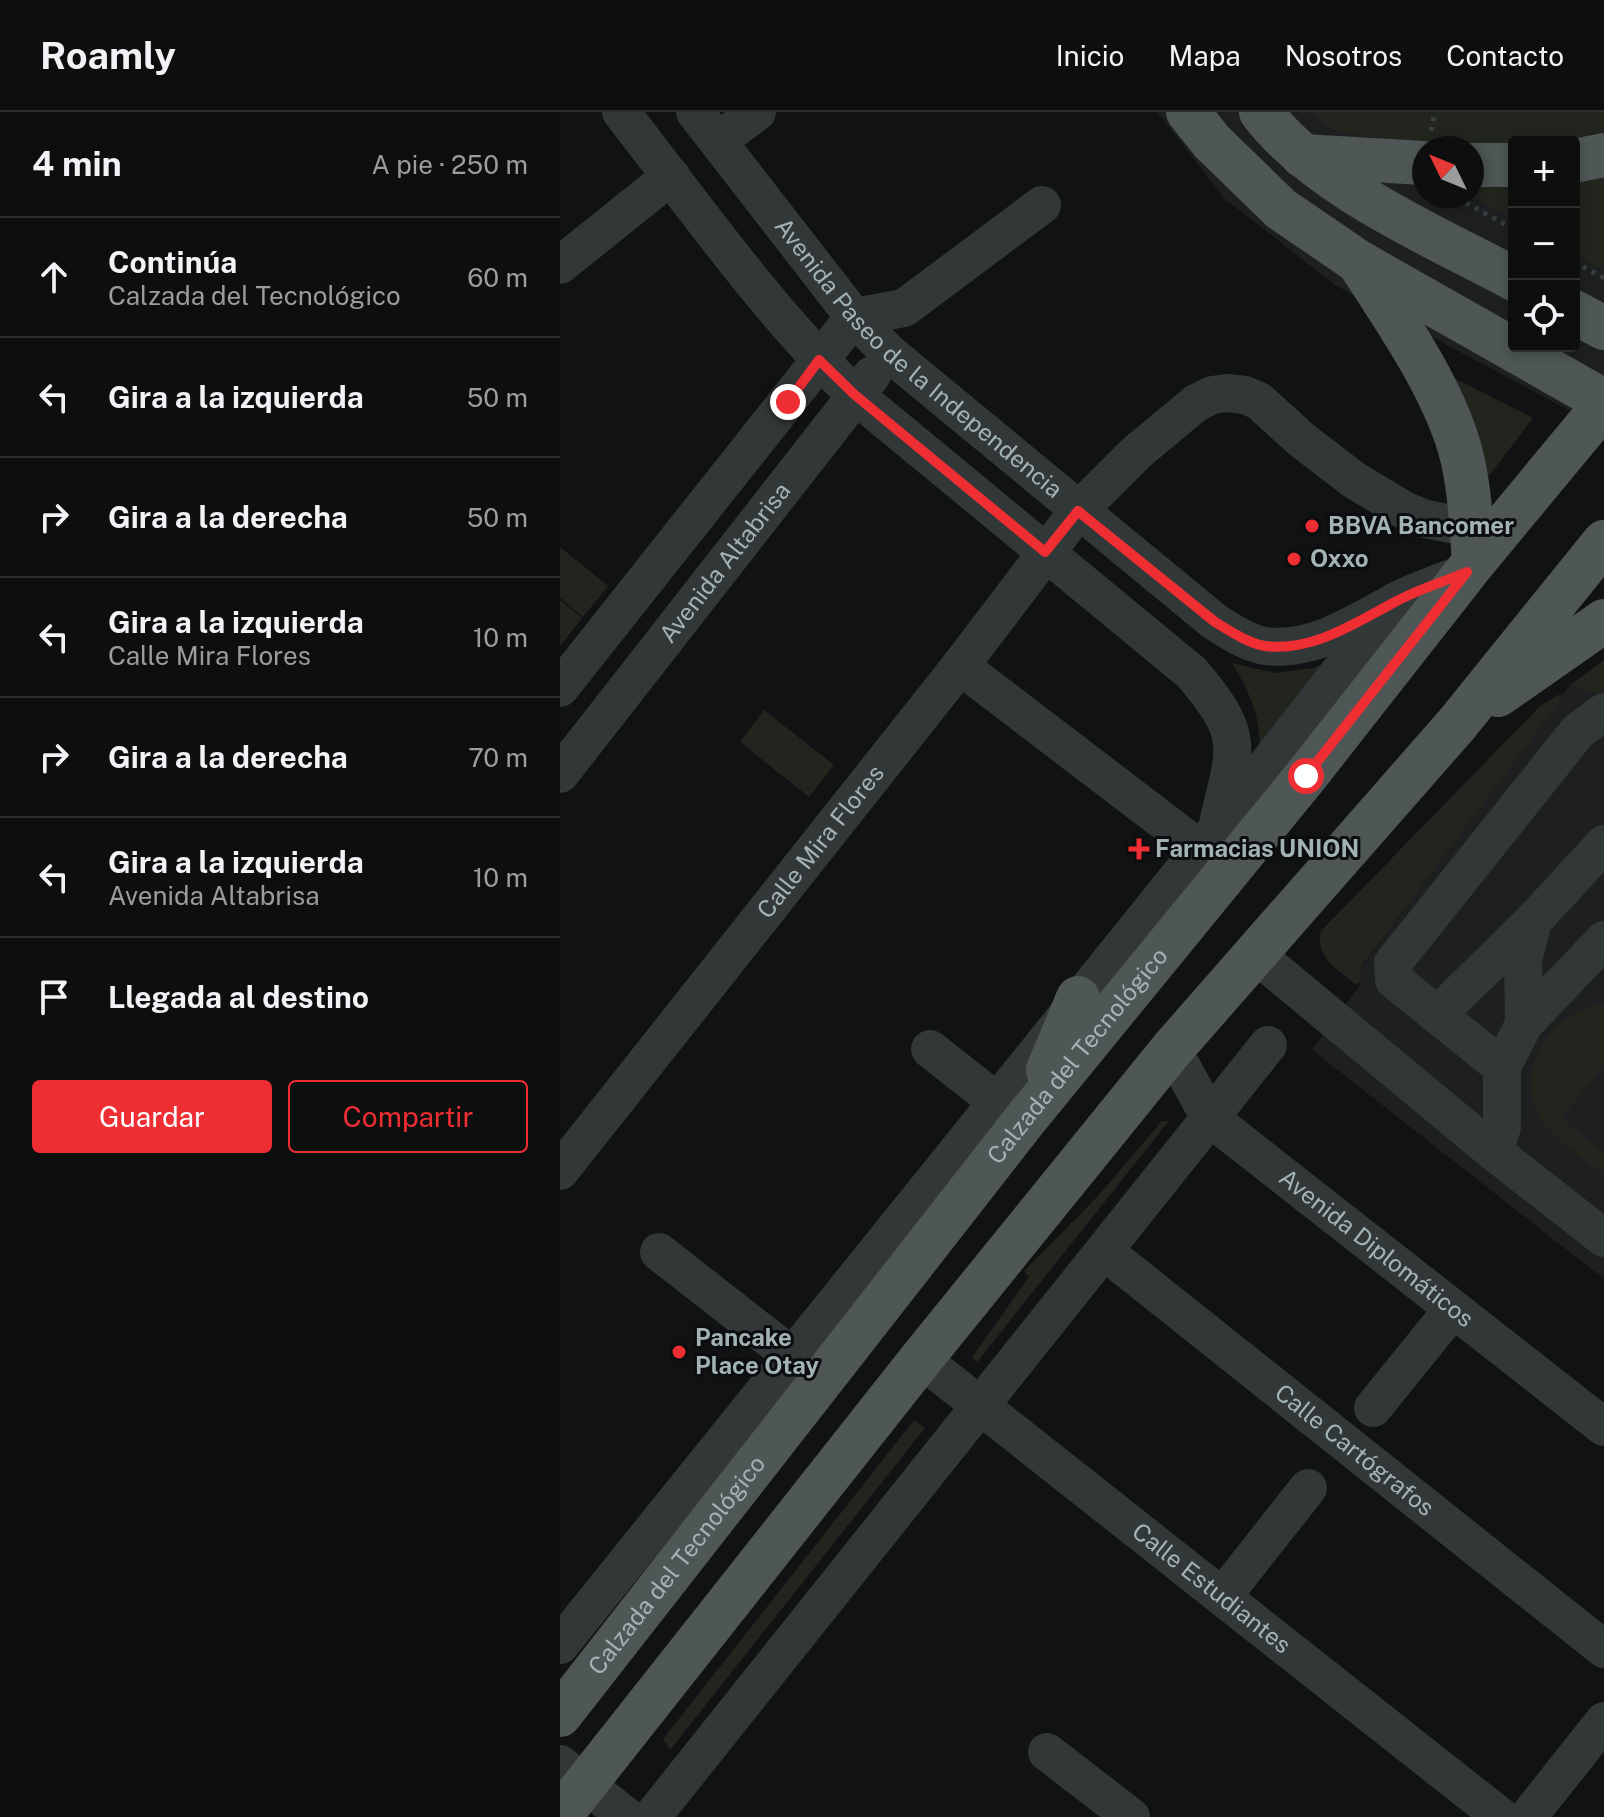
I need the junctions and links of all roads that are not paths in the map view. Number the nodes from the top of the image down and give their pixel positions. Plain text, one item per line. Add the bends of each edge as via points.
1 (621, 112) edge
2 (695, 112) edge
3 (757, 112) edge
4 (1188, 112) edge
5 (1261, 112) edge
6 (718, 141) junction
7 (1604, 155) edge
8 (1303, 156) junction
9 (1580, 160) edge
10 (1412, 162) edge
11 (1484, 165) edge
12 (1508, 165) edge
13 (671, 176) junction
14 (1042, 205) dead end
15 (1357, 261) junction
16 (560, 265) edge
17 (1508, 276) edge
18 (904, 308) junction
19 (1580, 315) edge
20 (854, 317) junction
21 (1604, 328) edge
22 (889, 353) junction
23 (819, 360) junction
24 (855, 395) junction
25 (1604, 403) edge
26 (1078, 511) junction
27 (1604, 542) edge
28 (1045, 552) junction
29 (1471, 554) junction
30 (1394, 602) junction
31 (1604, 621) edge
32 (960, 666) junction
33 (560, 688) edge
34 (1604, 712) edge
35 (1457, 724) junction
36 (560, 774) edge
37 (1208, 839) junction
38 (1604, 844) edge
39 (1533, 921) junction
40 (1604, 940) edge
41 (1261, 945) junction
42 (1078, 998) joint
43 (1437, 1015) junction
44 (1524, 1024) junction
45 (1268, 1045) dead end
46 (930, 1049) dead end
47 (1172, 1049) junction
48 (1502, 1067) junction
49 (1012, 1109) junction
50 (1210, 1118) junction
51 (1498, 1139) junction
52 (560, 1171) edge
53 (1604, 1207) edge
54 (1604, 1238) edge
55 (1104, 1251) junction
56 (659, 1252) dead end
57 (1453, 1309) junction
58 (792, 1356) junction
59 (921, 1359) junction
60 (980, 1406) junction
61 (1373, 1408) dead end
62 (1604, 1427) edge
63 (1308, 1488) dead end
64 (1222, 1597) junction
65 (560, 1645) edge
66 (1604, 1649) edge
67 (560, 1715) edge
68 (1604, 1721) edge
69 (1047, 1752) dead end
70 (568, 1788) edge
71 (627, 1817) edge
72 (652, 1817) edge
73 (1131, 1817) edge
74 (1501, 1817) edge
75 (1528, 1817) edge

1 - 13 street
2 - 6 street, Avenida Paseo de la Independencia
3 - 6 street
4 - 15 main road via 1281,209
5 - 8 main road
6 - 20 street, Avenida Paseo de la Independencia
7 - 9 main road
8 - 10 main road
8 - 17 main road via 1385,210
11 - 12 main road
13 - 16 street
13 - 23 street
14 - 18 street
15 - 25 main road
15 - 29 main road via 1443,406 1461,455
18 - 20 street
18 - 22 street
19 - 21 main road
20 - 22 street, Avenida Paseo de la Independencia
20 - 23 street
22 - 24 street, Avenida Altabrisa
22 - 26 street, Avenida Paseo de la Independencia
23 - 24 street
23 - 33 street
24 - 28 street
24 - 36 street, Avenida Altabrisa
25 - 29 main road, Calzada del Tecnológico
26 - 28 street, Calle Mira Flores
26 - 29 street, Calle Mira Flores via 1196,403 1227,393 1259,401 1354,480 1426,519
26 - 30 street, Avenida Paseo de la Independencia via 1215,622 1265,646 1298,645 1349,628
27 - 35 main road
28 - 32 street, Calle Mira Flores
28 - 37 street via 1192,673 1219,705 1234,751
29 - 30 street, Avenida Paseo de la Independencia
29 - 49 main road, Calzada del Tecnológico via 1306,776
30 - 37 street, Calzada del Tecnológico
31 - 35 main road
32 - 37 street
32 - 52 street, Calle Mira Flores
34 - 43 street via 1578,731 1393,963 1394,980
35 - 41 main road
37 - 42 street, Calzada del Tecnológico
38 - 39 street
39 - 43 street
39 - 44 street via 1523,960
40 - 44 street
41 - 47 main road
41 - 51 street
42 - 49 main road
43 - 48 street
44 - 48 street
45 - 50 street
46 - 49 street
47 - 50 street, Avenida Diplomáticos
47 - 59 main road
48 - 51 street
49 - 58 street, Calzada del Tecnológico
49 - 67 main road, Calzada del Tecnológico
50 - 55 street
50 - 57 street, Avenida Diplomáticos
51 - 53 street
51 - 54 street
55 - 60 street
55 - 66 street, Calle Cartógrafos
56 - 58 street
57 - 61 street
57 - 62 street, Avenida Diplomáticos
58 - 65 street, Calzada del Tecnológico
59 - 60 street, Calle Estudiantes
59 - 70 main road
60 - 64 street, Calle Estudiantes
60 - 72 street
63 - 64 street
64 - 74 street, Calle Estudiantes
68 - 75 street
69 - 73 street
70 - 71 street

